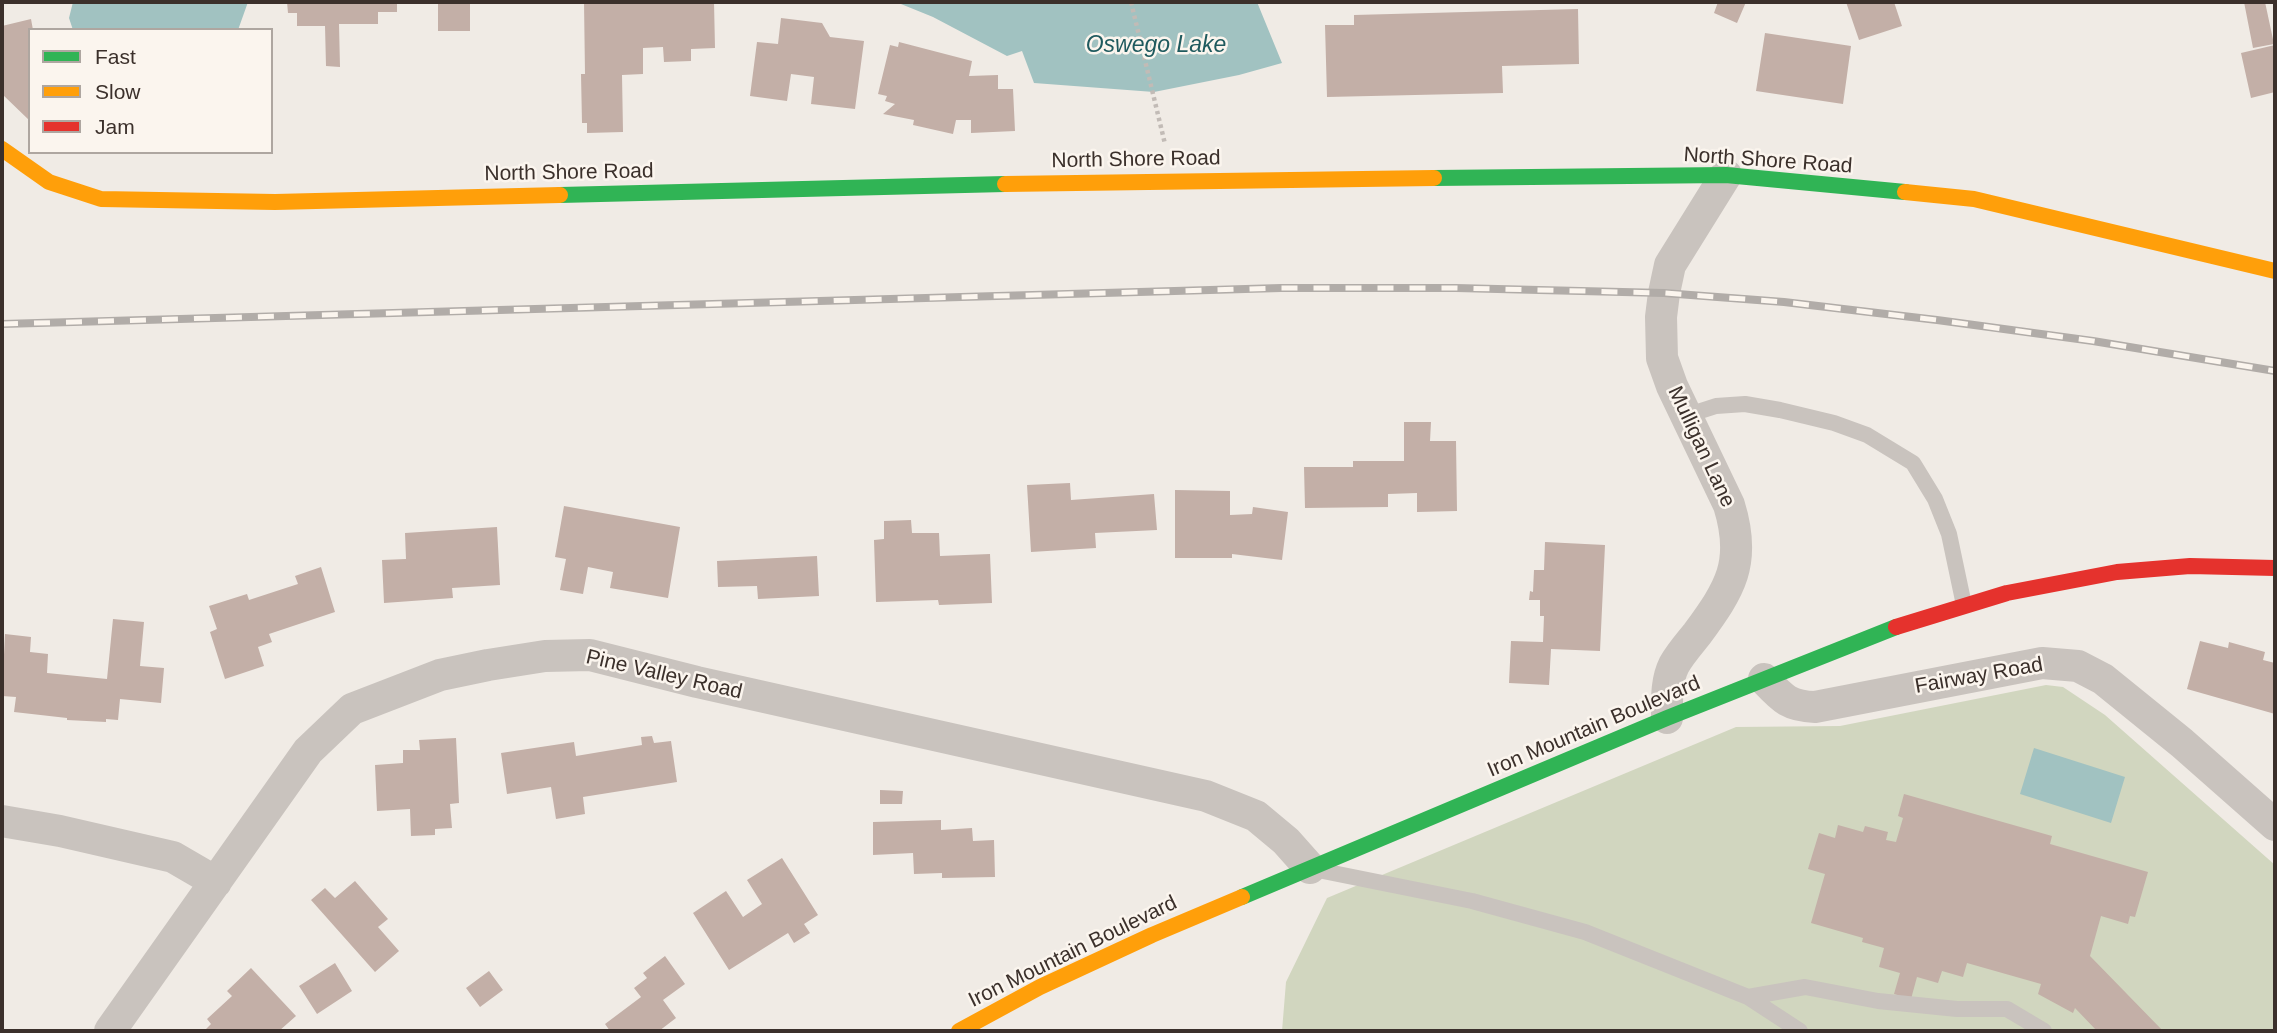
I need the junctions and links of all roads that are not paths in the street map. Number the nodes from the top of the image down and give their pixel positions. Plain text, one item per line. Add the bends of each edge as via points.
1 (2, 149) edge
2 (1726, 175) junction
3 (2275, 271) edge
4 (1685, 415) junction
5 (2275, 568) edge
6 (1964, 605) junction
7 (1764, 679) junction
8 (1667, 718) junction
9 (2, 821) edge
10 (2275, 825) edge
11 (1310, 868) junction
12 (216, 882) junction
13 (1748, 997) junction
14 (110, 1031) edge
15 (958, 1031) edge
16 (1800, 1031) edge
17 (2044, 1031) edge

1 - 2 street, North Shore Road via 48,182 102,199 275,202 1174,180
2 - 3 street, North Shore Road via 1974,199
2 - 4 street, Mulligan Lane via 1670,265 1664,293 1662,358
4 - 6 lane via 1745,404 1780,410 1867,435 1913,464 1935,499 1949,534
4 - 8 street, Mulligan Lane via 1729,505 1737,545 1723,599 1670,676
5 - 6 street, Iron Mountain Boulevard via 2190,566 2117,572
6 - 7 street, Iron Mountain Boulevard
7 - 8 street, Iron Mountain Boulevard
7 - 10 street, Fairway Road via 1784,700 1815,707 2042,663 2078,666 2103,679
8 - 11 street, Iron Mountain Boulevard
9 - 12 street via 173,857
11 - 12 street, Pine Valley Road via 1256,816 1206,796 590,655 545,656 452,673 352,709 307,751
11 - 13 lane via 1472,901 1585,932
11 - 15 street, Iron Mountain Boulevard via 1091,962
12 - 14 street, Pine Valley Road
13 - 16 lane
13 - 17 lane via 1805,987 1878,1001 2007,1009

